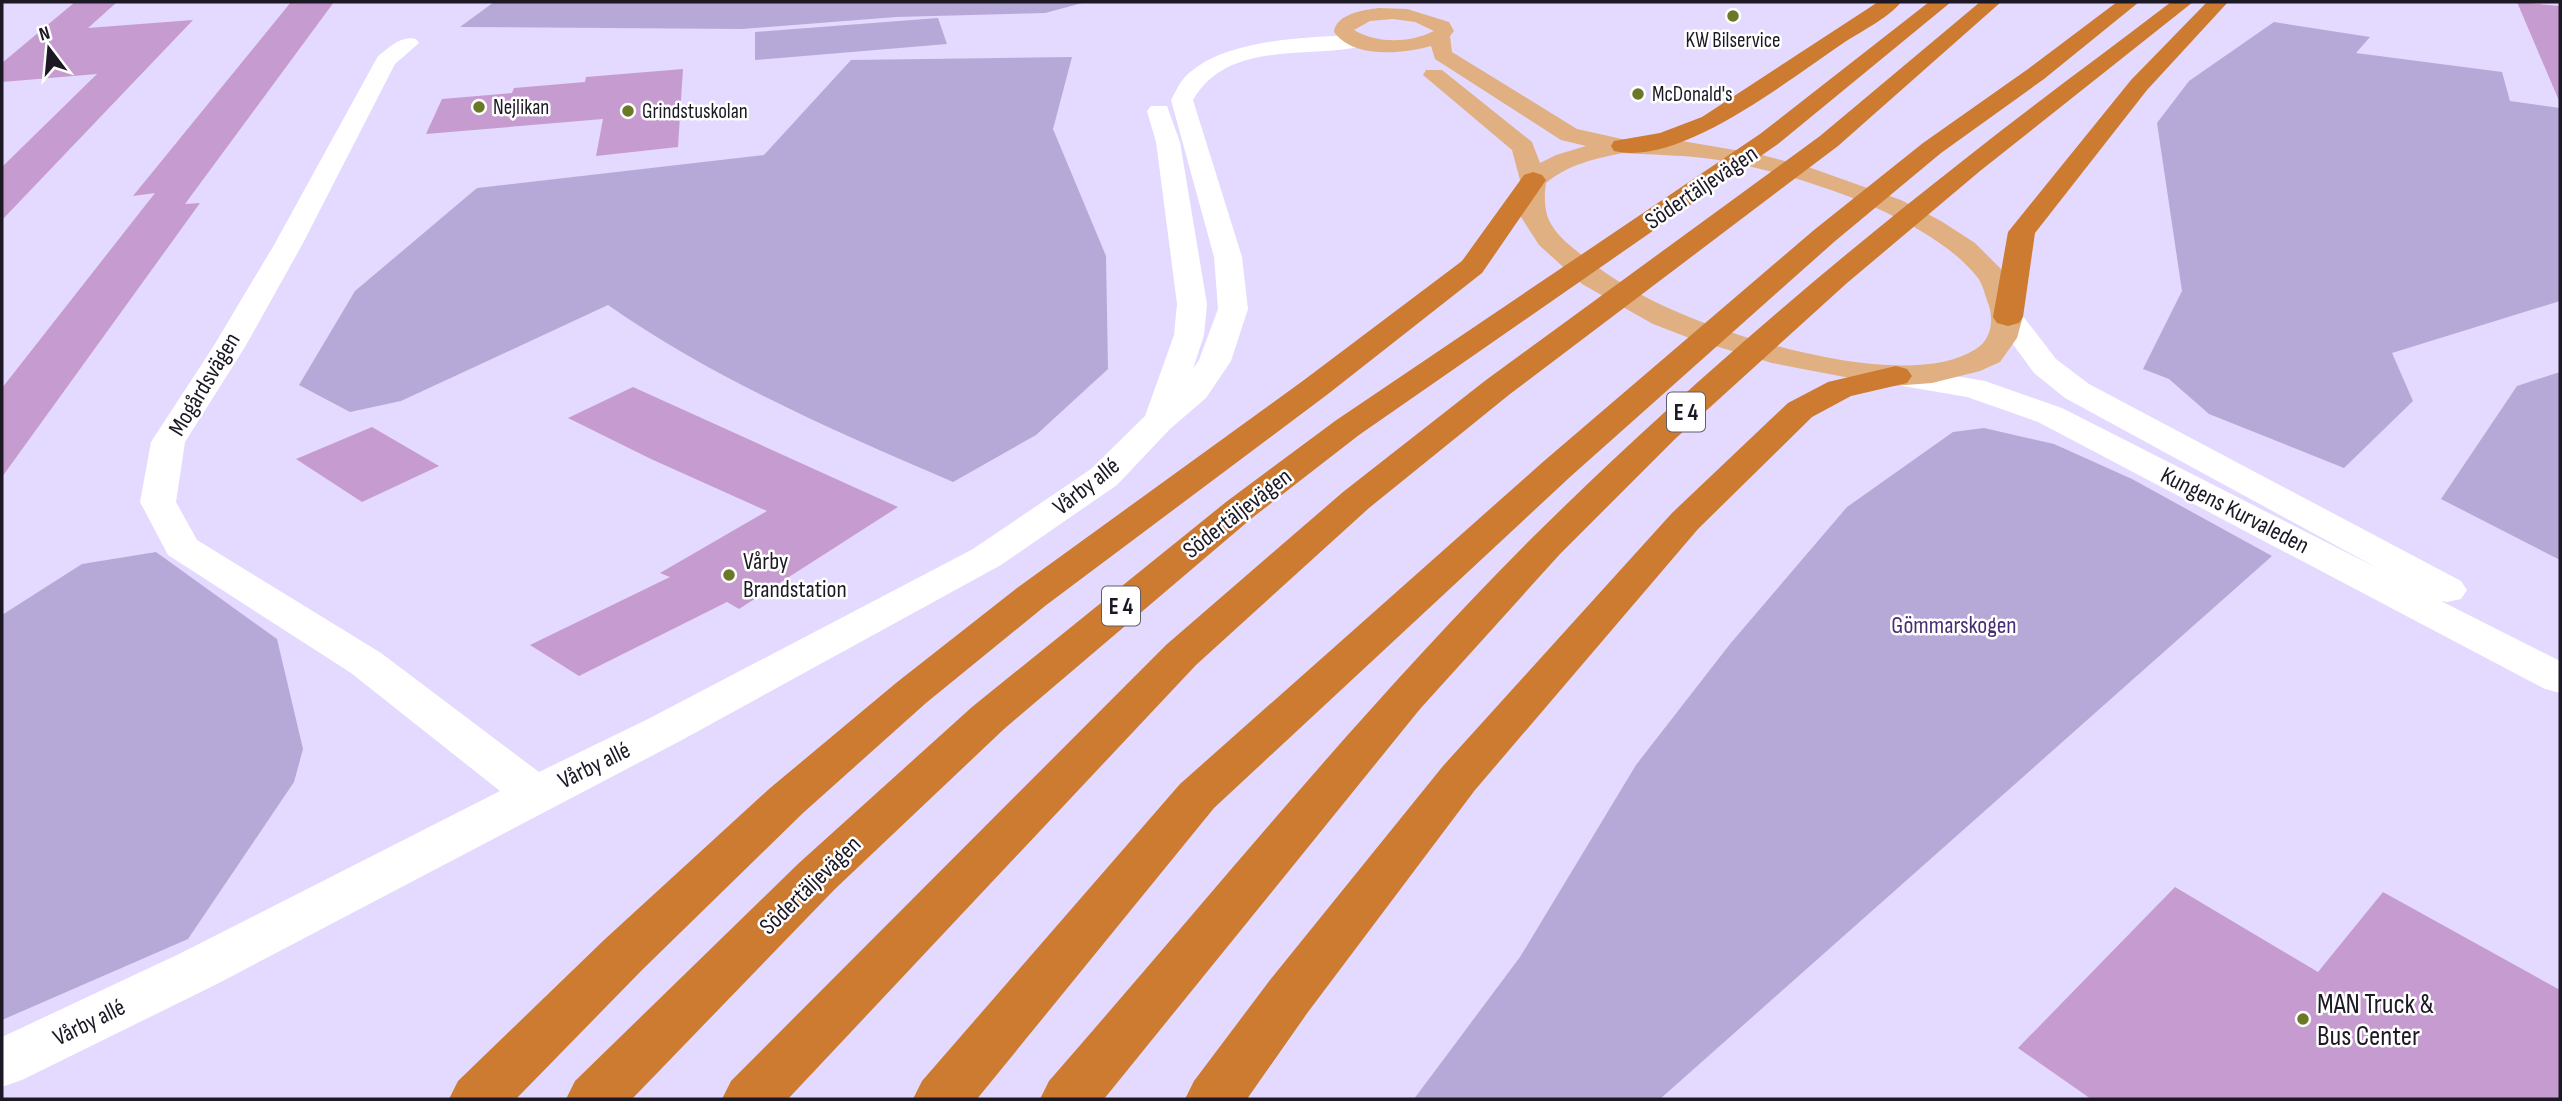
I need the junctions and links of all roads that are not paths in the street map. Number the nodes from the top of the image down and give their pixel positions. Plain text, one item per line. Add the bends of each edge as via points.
1 (1353, 2) edge
2 (1383, 2) edge
3 (1891, 2) edge
4 (1941, 2) edge
5 (1992, 2) edge
6 (2129, 2) edge
7 (2183, 2) edge
8 (2218, 2) edge
9 (1420, 18) junction
10 (1346, 24) junction
11 (1440, 36) junction
12 (408, 43) dead end
13 (1369, 43) junction
14 (1623, 146) junction
15 (1533, 180) junction
16 (2008, 317) junction
17 (1896, 376) junction
18 (1158, 422) junction
19 (2560, 650) edge
20 (2560, 680) edge
21 (536, 794) junction
22 (2, 1063) edge
23 (478, 1099) edge
24 (595, 1099) edge
25 (751, 1099) edge
26 (942, 1099) edge
27 (1069, 1099) edge
28 (1214, 1099) edge

1 - 10 main road
2 - 9 main road
3 - 14 highway via 1710,121 1665,140
4 - 24 highway, Södertäljevägen / E 4 via 1769,139 1347,428 1239,510 988,718 817,876
5 - 25 highway via 1829,141 1499,387 1346,509 1181,655
6 - 26 highway via 1932,148 1824,236 1547,478 1207,787
7 - 27 highway, E 4 via 1880,241 1619,474 1402,699
8 - 16 highway via 2139,85 2022,232
9 - 10 main road via 1380,15
9 - 11 main road via 1442,26
10 - 13 main road via 1344,32 1350,37
10 - 18 street, Vårby allé via 1257,41 1186,65 1156,98 1168,142 1192,304 1189,335
11 - 13 main road via 1414,44
11 - 14 main road via 1442,55 1569,135
12 - 21 street, Mogårdsvägen via 386,61 288,245 168,442 158,502 182,547 366,663
13 - 15 main road via 1413,58 1523,147
13 - 18 street, Vårby allé via 1252,52 1200,74 1185,91 1185,114 1228,257 1233,309 1215,361 1194,391
14 - 15 main road via 1574,155
14 - 16 main road via 1683,148 1733,157 1821,179 1902,210 1951,239 1991,275
15 - 17 main road via 1531,203 1548,240 1592,280 1628,300 1734,342 1824,366
15 - 23 highway via 1472,267 1031,597 911,693 786,801
16 - 17 main road via 2001,340 1990,354 1951,369
16 - 19 street, Kungens Kurvaleden via 2045,366 2077,391
17 - 20 street, Kungens Kurvaleden via 1973,388 2050,415
17 - 28 highway via 1840,389 1800,410 1685,521 1459,778
18 - 21 street, Vårby allé via 1104,477 987,556
21 - 22 street, Vårby allé via 198,969

